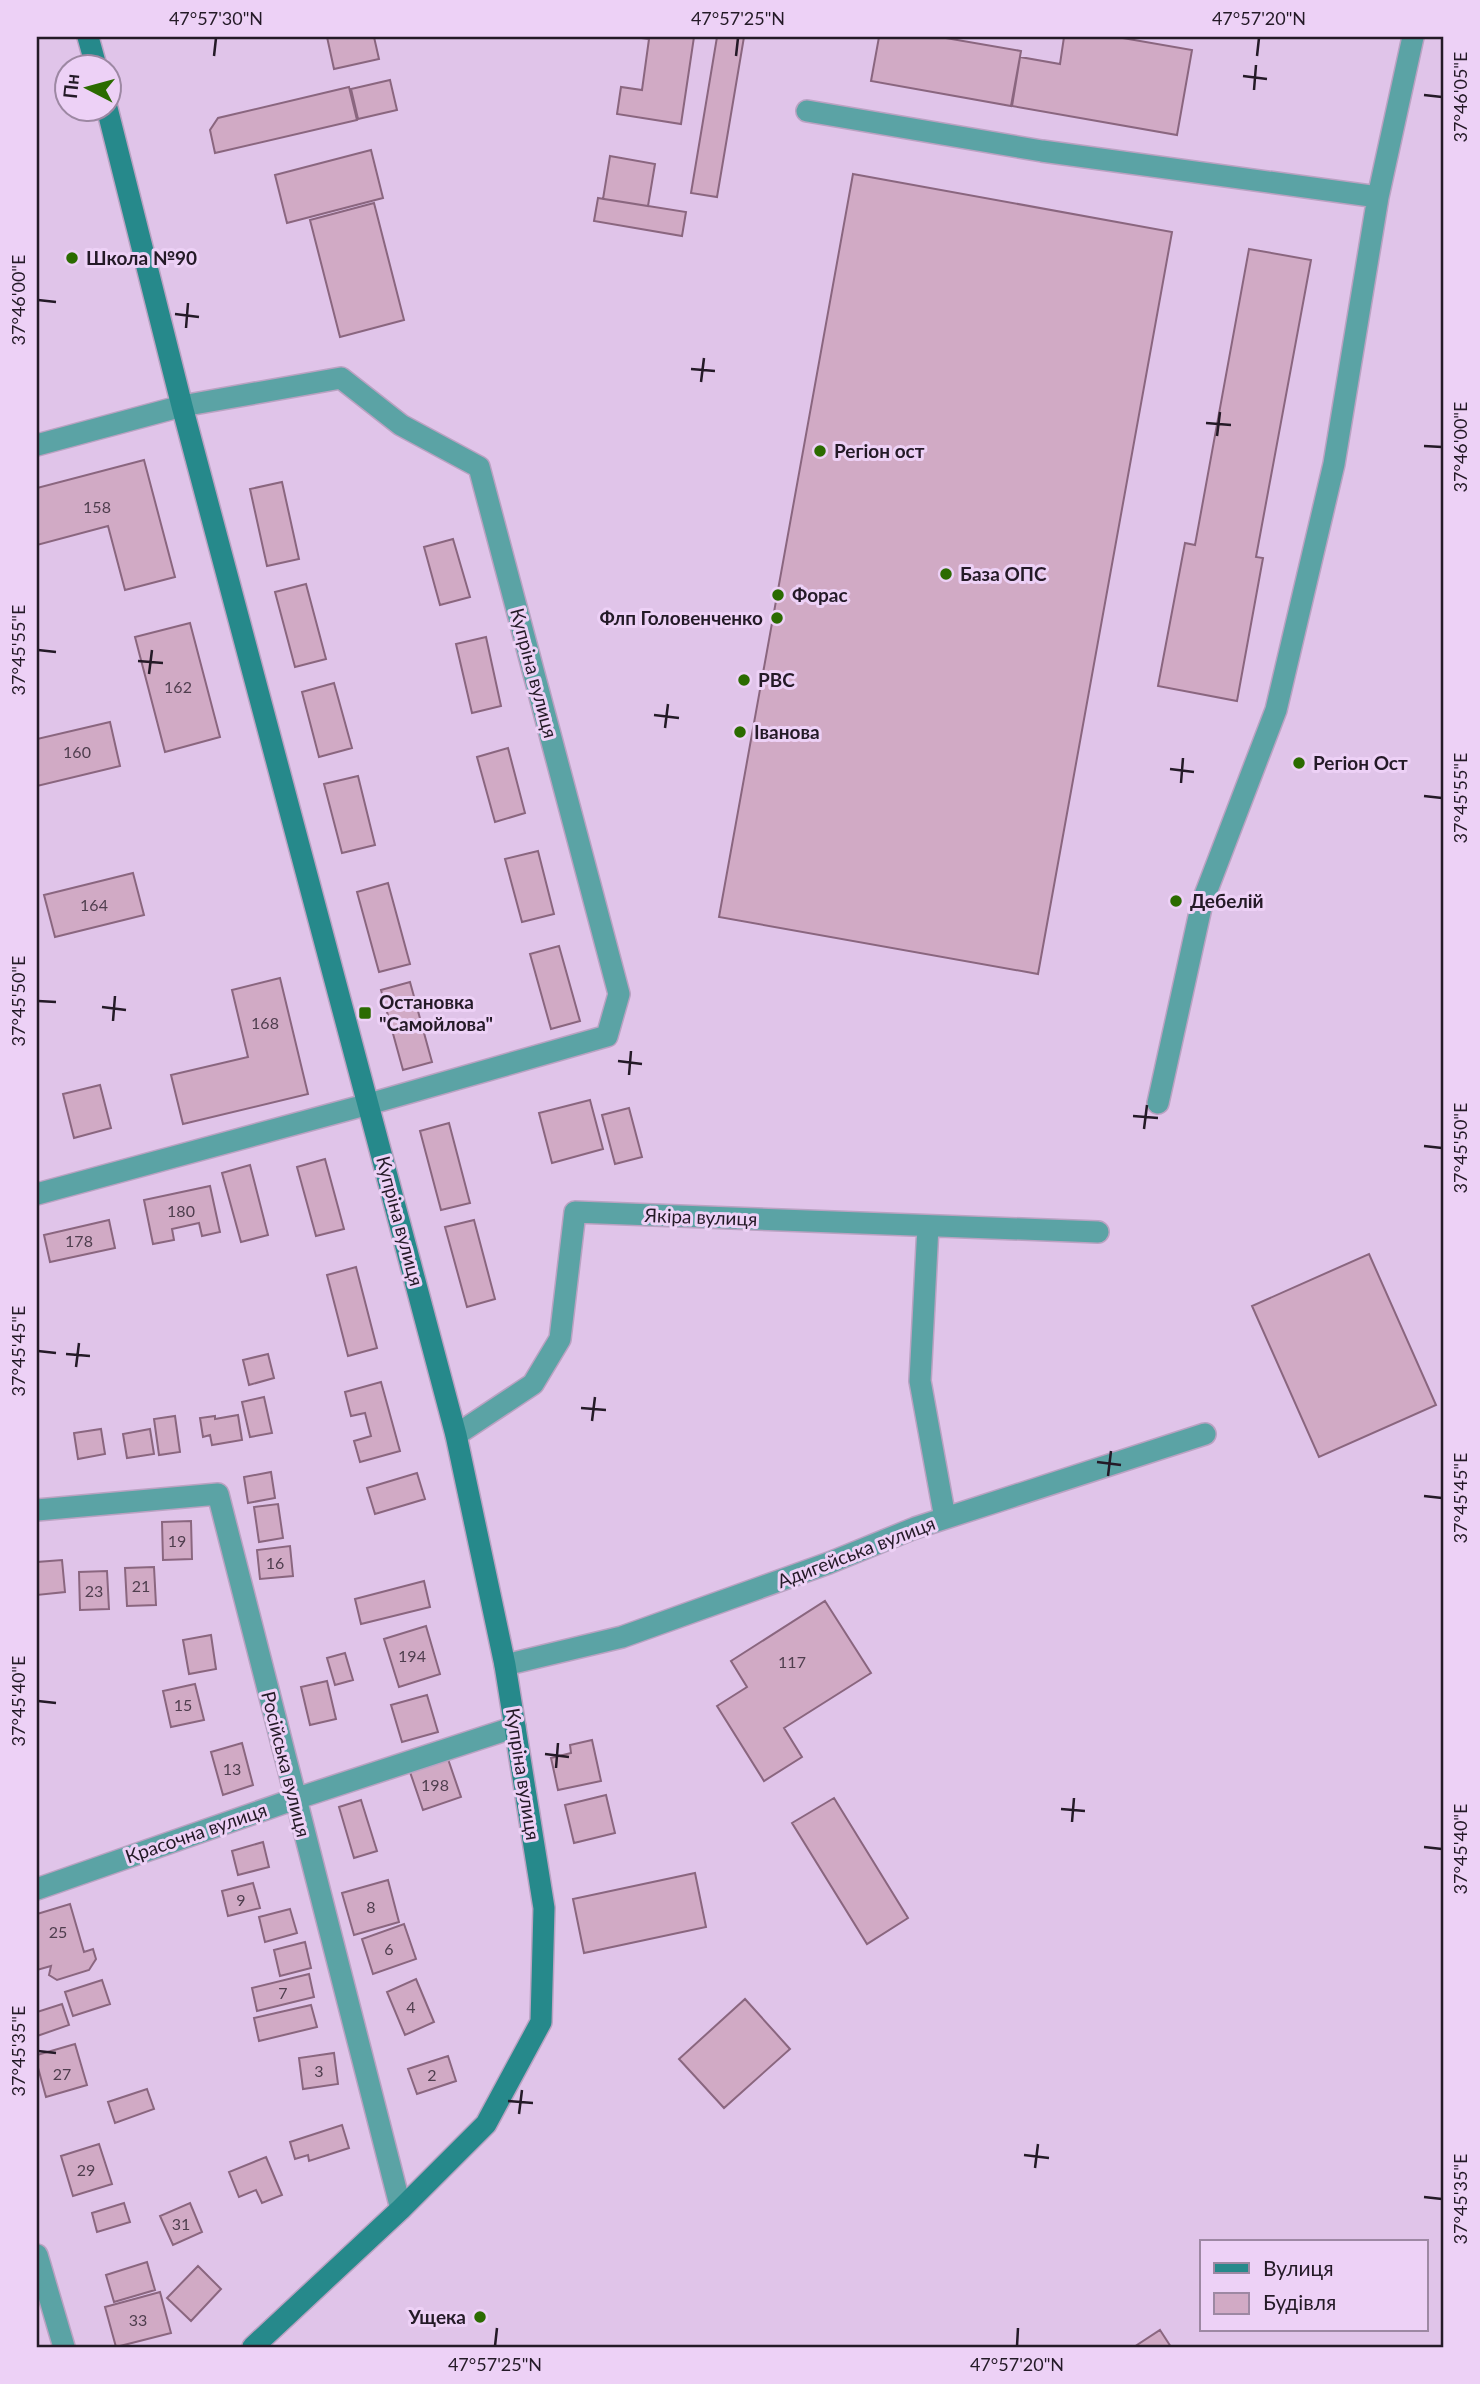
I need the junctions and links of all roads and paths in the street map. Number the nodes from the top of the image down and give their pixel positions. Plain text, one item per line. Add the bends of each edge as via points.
1 (1413, 37) edge
2 (807, 111) dead end
3 (111, 122) edge
4 (1378, 197) junction
5 (182, 406) junction
6 (37, 445) edge
7 (1158, 1103) dead end
8 (369, 1104) junction
9 (37, 1194) edge
10 (928, 1226) junction
11 (1098, 1233) dead end
12 (1205, 1434) dead end
13 (456, 1435) junction
14 (37, 1510) edge
15 (945, 1518) junction
16 (505, 1665) junction
17 (515, 1727) junction
18 (295, 1799) junction
19 (37, 1889) edge
20 (401, 2209) junction
21 (37, 2255) edge
22 (64, 2347) edge
23 (253, 2347) edge

1 - 4 street
2 - 4 street via 1042,151
3 - 5 main road, Купріна вулиця
4 - 7 street via 1334,464 1276,710 1202,904
5 - 6 street
5 - 8 main road, Купріна вулиця
5 - 8 street, Купріна вулиця via 341,378 401,425 479,467 619,994 607,1036
8 - 9 street, Купріна вулиця
8 - 13 main road, Купріна вулиця
10 - 11 street, Якіра вулиця
10 - 13 street, Якіра вулиця via 575,1212 560,1339 533,1384
10 - 15 street via 920,1381
12 - 15 street, Адигейська вулиця
13 - 16 main road, Купріна вулиця
14 - 18 street, Російська вулиця via 218,1494
15 - 16 street, Адигейська вулиця via 622,1637
16 - 17 main road, Купріна вулиця
17 - 18 street, Красочна вулиця
17 - 20 main road, Купріна вулиця via 544,1908 541,2022 486,2124
18 - 19 street, Красочна вулиця
18 - 20 street, Російська вулиця
20 - 23 main road, Купріна вулиця
21 - 22 street

